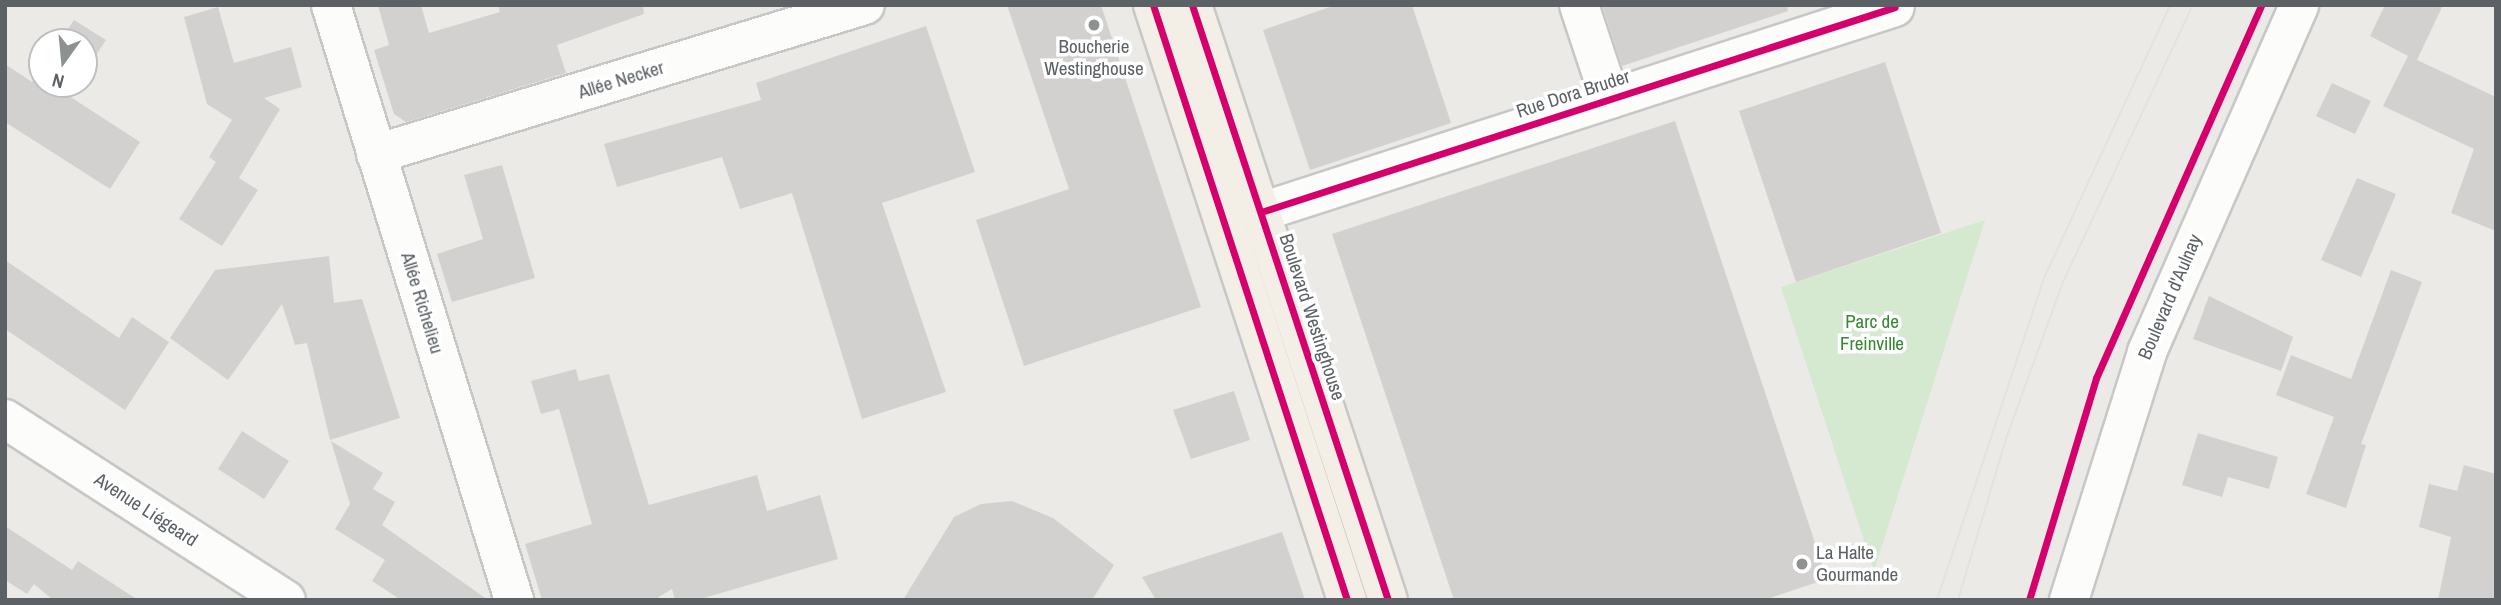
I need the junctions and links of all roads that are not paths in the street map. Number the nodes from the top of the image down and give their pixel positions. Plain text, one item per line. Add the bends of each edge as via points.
1 (331, 5) edge
2 (865, 5) edge
3 (1153, 5) edge
4 (1192, 5) edge
5 (1579, 5) edge
6 (2299, 5) edge
7 (1895, 7) edge
8 (1610, 99) junction
9 (376, 154) junction
10 (1261, 212) junction
11 (5, 419) edge
12 (286, 600) edge
13 (514, 600) edge
14 (1347, 600) edge
15 (1388, 600) edge
16 (2069, 600) edge

1 - 9 street, Allée Richelieu
2 - 9 street, Allée Necker
3 - 14 main road
4 - 10 main road, Boulevard Westinghouse
5 - 8 street
6 - 16 street, Boulevard d'Aulnay via 2147,352
7 - 8 street, Rue Dora Bruder
8 - 10 street, Rue Dora Bruder
9 - 13 street, Allée Richelieu
10 - 15 main road, Boulevard Westinghouse
11 - 12 street, Avenue Liégeard

